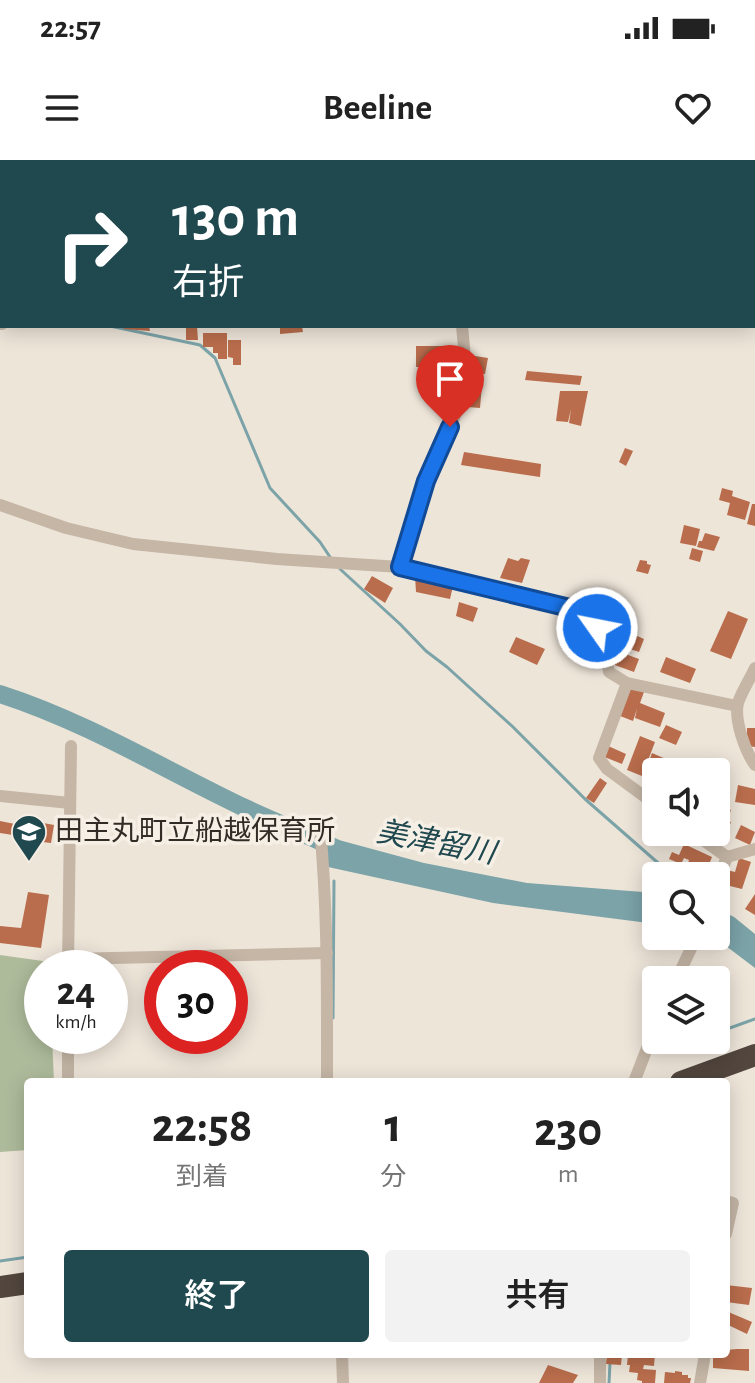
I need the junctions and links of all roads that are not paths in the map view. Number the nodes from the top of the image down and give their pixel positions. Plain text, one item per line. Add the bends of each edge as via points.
1 (462, 328) edge
2 (0, 505) edge
3 (400, 567) junction
4 (755, 668) edge
5 (627, 683) junction
6 (737, 706) junction
7 (71, 746) dead end
8 (755, 765) edge
9 (642, 795) edge
10 (0, 796) edge
11 (70, 803) junction
12 (320, 828) dead end
13 (712, 846) edge
14 (755, 849) edge
15 (727, 857) junction
16 (725, 862) edge
17 (68, 950) edge
18 (327, 953) junction
19 (128, 961) edge
20 (68, 1054) edge
21 (645, 1054) edge
22 (755, 1055) edge
23 (68, 1078) edge
24 (327, 1078) edge
25 (636, 1078) edge
26 (692, 1078) edge
27 (24, 1284) edge
28 (0, 1287) edge
29 (342, 1358) edge
30 (600, 1358) edge
31 (704, 1358) edge
32 (343, 1383) edge
33 (600, 1383) edge
34 (700, 1383) edge

1 - 3 street via 467,379 426,481
2 - 3 street via 133,544
3 - 5 street via 578,610 597,628 609,672
4 - 6 street
5 - 6 street
5 - 9 street via 599,758
6 - 8 street via 741,738
7 - 11 street
10 - 11 street
11 - 17 street
12 - 18 street
13 - 15 street
14 - 15 street
15 - 16 street
18 - 19 street
18 - 24 street
20 - 23 street
21 - 25 street
22 - 26 highway
27 - 28 highway
29 - 32 street
30 - 33 street
31 - 34 street

